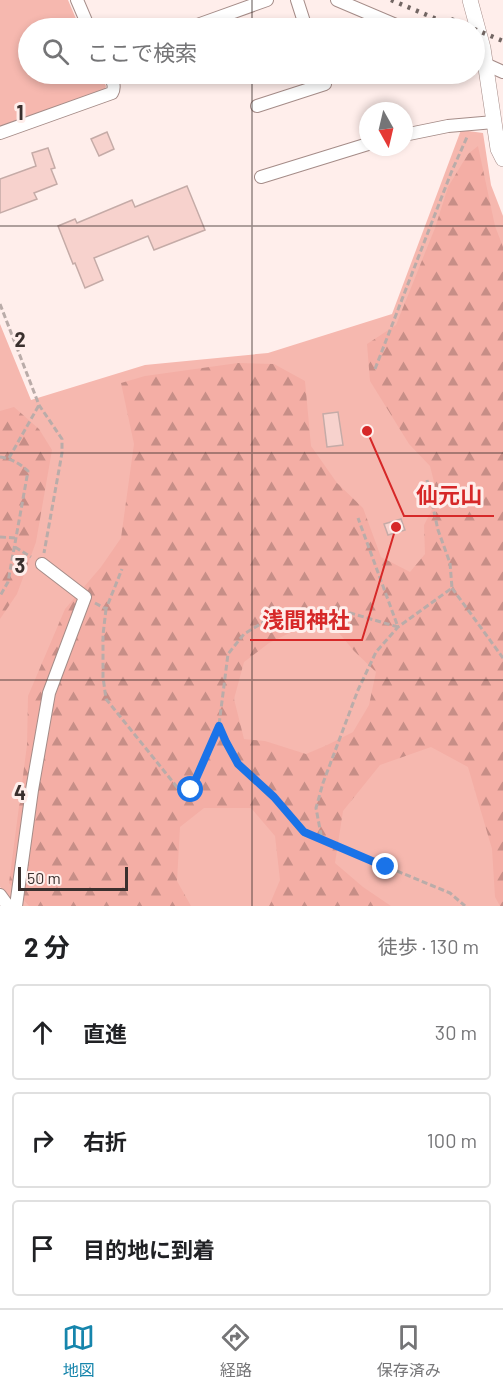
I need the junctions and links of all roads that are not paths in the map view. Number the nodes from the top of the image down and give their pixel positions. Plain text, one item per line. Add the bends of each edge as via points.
1 (77, 0) edge
2 (267, 0) edge
3 (297, 0) edge
4 (337, 0) edge
5 (470, 0) edge
6 (85, 18) edge
7 (217, 18) edge
8 (303, 18) edge
9 (379, 18) edge
10 (473, 18) edge
11 (485, 64) edge
12 (503, 72) edge
13 (485, 81) edge
14 (113, 84) edge
15 (326, 84) edge
16 (257, 106) dead end
17 (498, 131) edge
18 (0, 133) edge
19 (413, 133) edge
20 (359, 147) edge
21 (503, 159) edge
22 (261, 177) dead end
23 (42, 564) road end
24 (0, 895) edge
25 (8, 906) edge
26 (16, 906) edge

1 - 6 street
2 - 7 street
3 - 8 street
4 - 9 street
5 - 10 street
11 - 12 street
13 - 17 street
14 - 18 street via 112,93
15 - 16 street
17 - 19 street via 473,124
17 - 21 street via 498,149
20 - 22 street
23 - 26 street via 85,597 49,693
24 - 25 street

